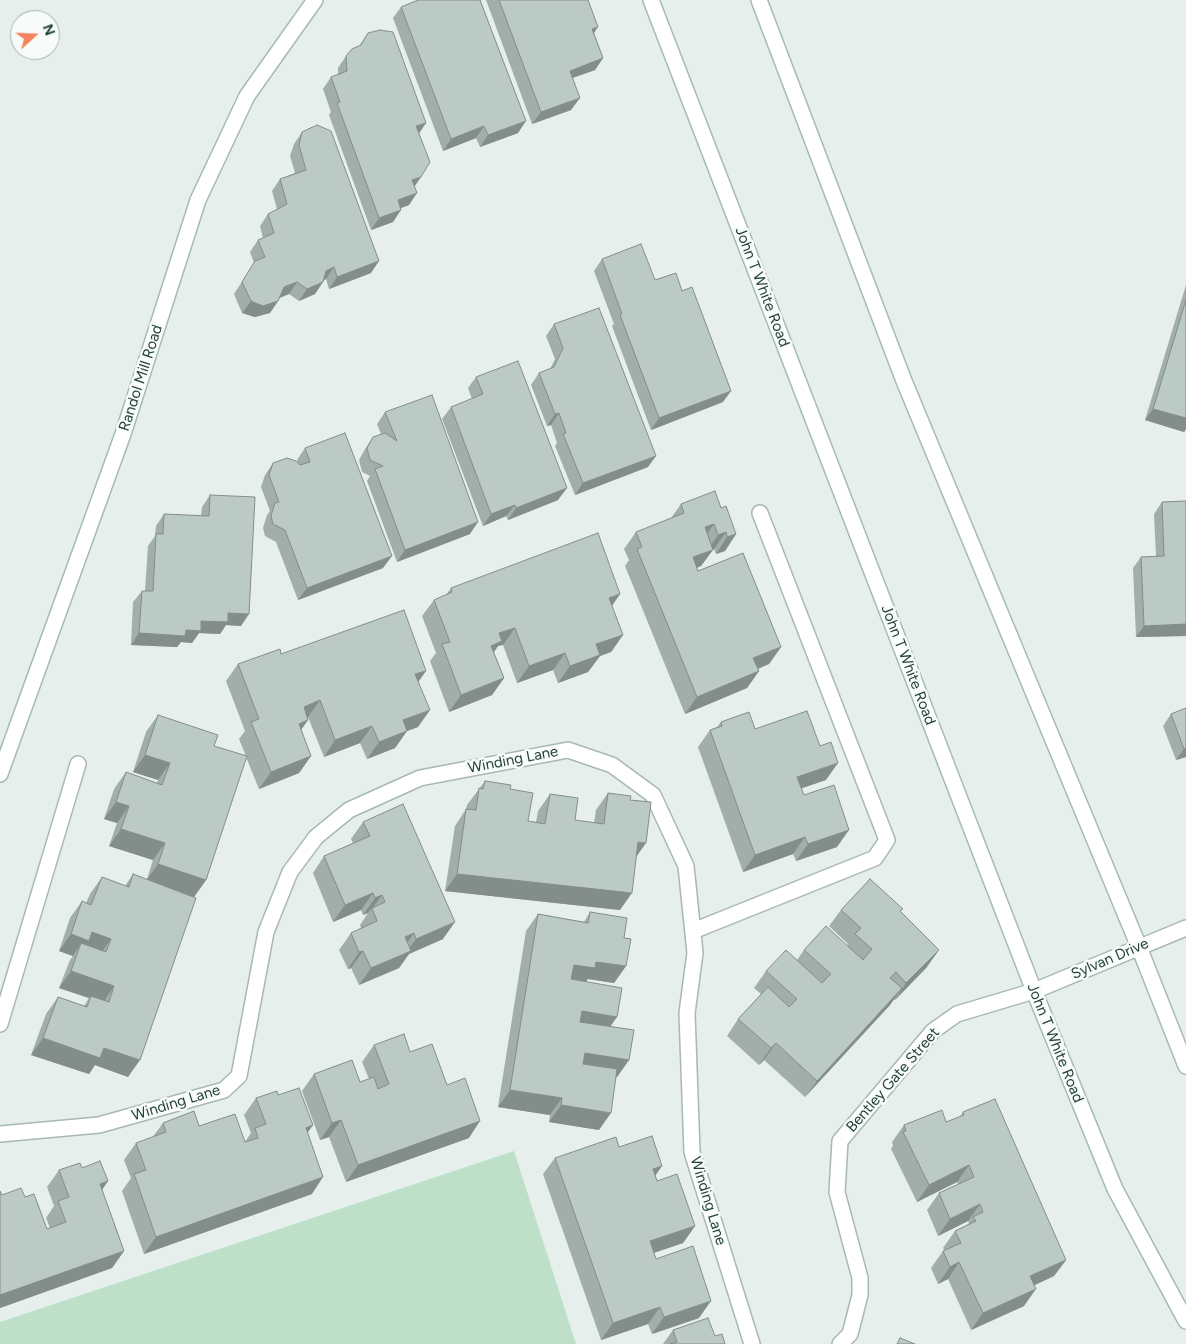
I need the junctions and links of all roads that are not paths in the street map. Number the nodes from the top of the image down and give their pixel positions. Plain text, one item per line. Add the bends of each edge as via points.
1 (315, 0) edge
2 (651, 0) edge
3 (759, 0) edge
4 (760, 513) dead end
5 (78, 764) dead end
6 (0, 774) edge
7 (1186, 928) edge
8 (693, 931) junction
9 (1139, 947) junction
10 (1034, 991) junction
11 (0, 1024) edge
12 (1186, 1066) edge
13 (0, 1134) edge
14 (1186, 1321) edge
15 (752, 1344) edge
16 (840, 1344) edge

1 - 6 street, Randol Mill Road via 247,96 198,200 123,434
2 - 10 street, John T White Road
3 - 9 street via 904,381
4 - 8 street via 886,840 875,858
5 - 11 street
7 - 9 street, Sylvan Drive
8 - 13 street, Winding Lane via 686,866 653,795 612,765 568,750 420,778 349,810 316,837 290,872 266,932 239,1076 224,1090 99,1125
8 - 15 street, Winding Lane via 695,953 686,1014 692,1152
9 - 10 street, Sylvan Drive
9 - 12 street
10 - 14 street, John T White Road via 1115,1189
10 - 16 street, Bentley Gate Street via 957,1014 933,1031 840,1140 837,1192 860,1278 860,1295 850,1334

